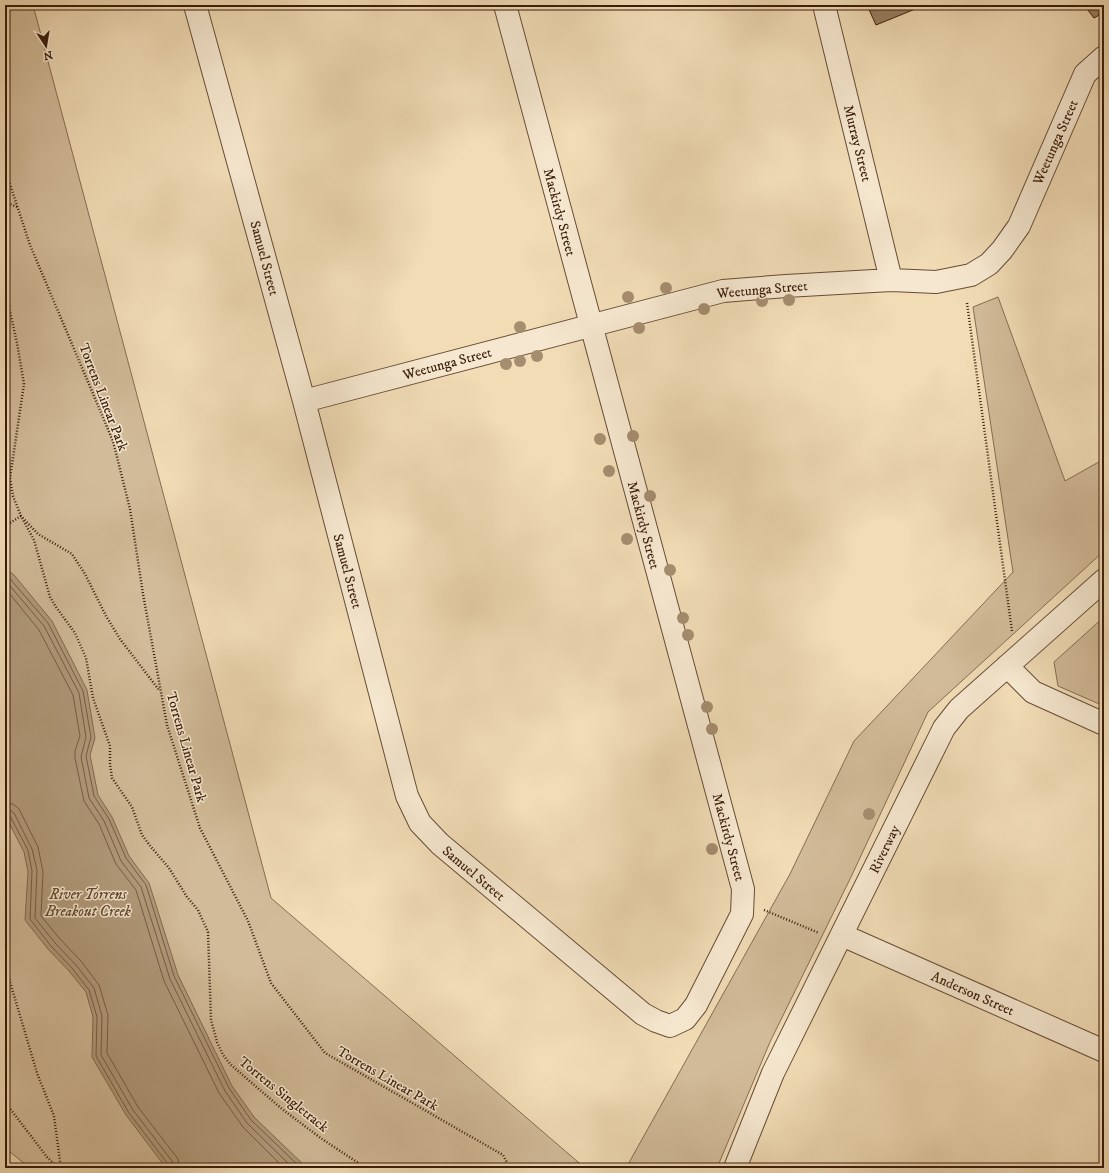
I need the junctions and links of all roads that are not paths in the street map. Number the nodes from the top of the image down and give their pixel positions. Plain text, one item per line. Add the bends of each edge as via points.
1 (195, 5) edge
2 (505, 5) edge
3 (824, 5) edge
4 (1104, 57) edge
5 (891, 280) junction
6 (590, 325) junction
7 (304, 400) junction
8 (1104, 580) edge
9 (1014, 660) junction
10 (1104, 724) edge
11 (842, 935) junction
12 (670, 1026) joint
13 (1104, 1051) edge
14 (735, 1168) edge

1 - 7 street, Samuel Street
2 - 6 street, Mackirdy Street
3 - 5 street, Murray Street
4 - 5 street, Weetunga Street via 1085,74 1019,226 989,264 971,276 936,282
5 - 6 street, Weetunga Street via 723,291
6 - 7 street, Weetunga Street
6 - 12 street, Mackirdy Street via 743,889 742,914 696,1005 685,1019
7 - 12 street, Samuel Street via 407,796 420,823 440,844 643,1014 656,1022
8 - 9 street, Riverway
9 - 10 street via 1033,692
9 - 11 street, Riverway via 959,708 944,728
11 - 13 street, Anderson Street
11 - 14 street, Riverway via 773,1073

